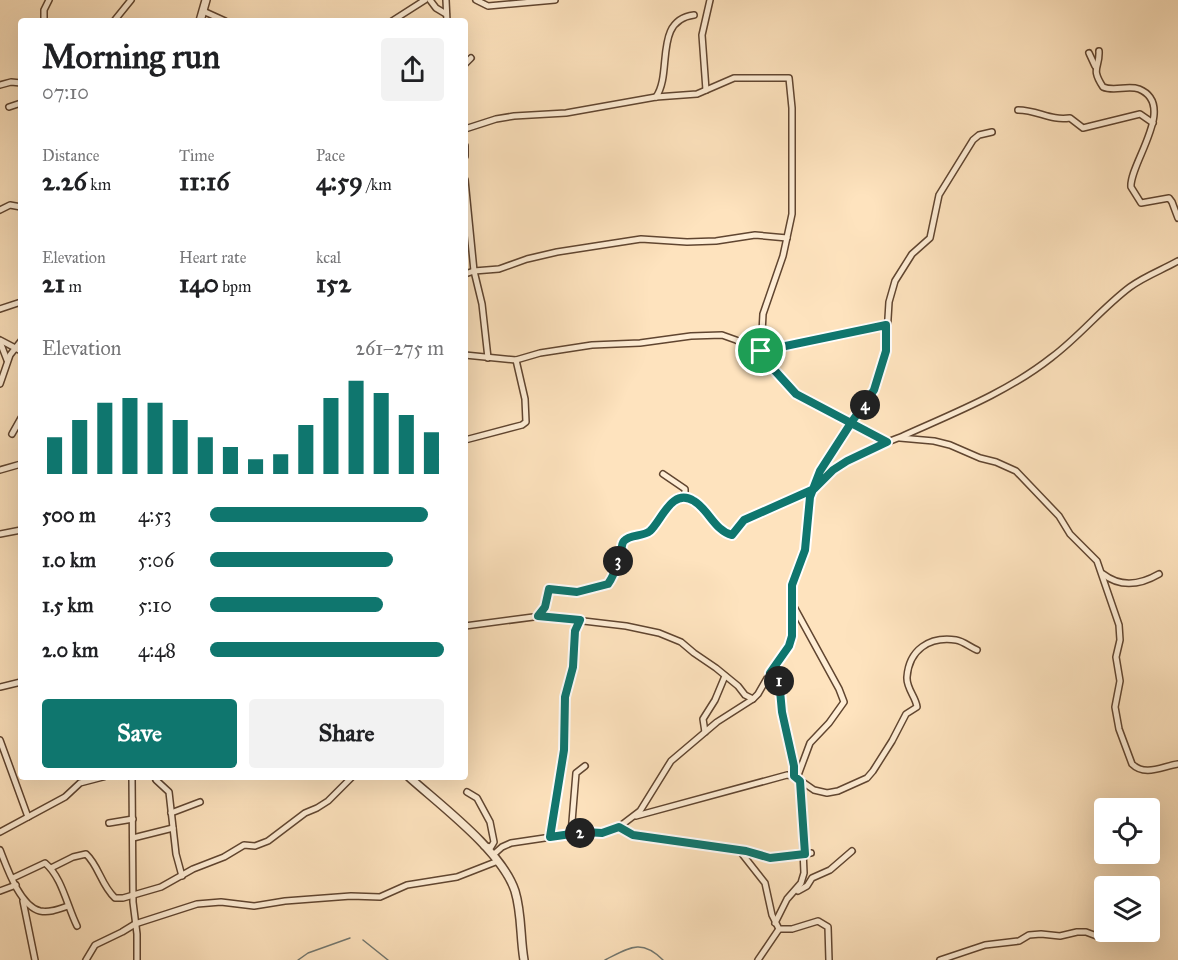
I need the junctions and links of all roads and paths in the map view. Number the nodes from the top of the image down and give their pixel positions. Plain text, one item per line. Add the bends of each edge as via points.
1 (49, 0) edge
2 (131, 0) edge
3 (206, 0) edge
4 (425, 0) edge
5 (430, 0) edge
6 (446, 0) edge
7 (476, 0) edge
8 (555, 0) edge
9 (710, 0) edge
10 (203, 10) junction
11 (446, 14) junction
12 (694, 15) dead end
13 (44, 18) edge
14 (116, 18) edge
15 (201, 18) edge
16 (219, 18) edge
17 (397, 18) edge
18 (447, 18) edge
19 (1099, 51) dead end
20 (1089, 53) dead end
21 (471, 58) dead end
22 (468, 61) edge
23 (1095, 66) junction
24 (18, 82) edge
25 (0, 85) edge
26 (706, 90) junction
27 (656, 97) junction
28 (18, 104) edge
29 (9, 107) dead end
30 (1018, 110) dead end
31 (1153, 123) junction
32 (468, 128) edge
33 (992, 132) dead end
34 (18, 206) edge
35 (468, 209) edge
36 (0, 210) edge
37 (1178, 218) edge
38 (787, 238) junction
39 (472, 248) junction
40 (468, 252) edge
41 (1178, 261) edge
42 (474, 271) junction
43 (468, 273) edge
44 (18, 303) edge
45 (0, 309) edge
46 (886, 325) junction
47 (0, 341) edge
48 (18, 344) edge
49 (15, 346) junction
50 (18, 348) edge
51 (759, 351) junction
52 (468, 355) edge
53 (488, 358) junction
54 (8, 360) junction
55 (516, 360) junction
56 (0, 384) edge
57 (18, 422) edge
58 (851, 423) junction
59 (12, 434) dead end
60 (897, 438) junction
61 (468, 439) edge
62 (887, 442) junction
63 (18, 465) edge
64 (0, 469) edge
65 (663, 474) dead end
66 (814, 489) junction
67 (685, 498) junction
68 (18, 531) edge
69 (0, 534) edge
70 (1103, 574) junction
71 (1159, 574) dead end
72 (792, 603) junction
73 (538, 616) junction
74 (580, 620) junction
75 (468, 626) edge
76 (977, 650) dead end
77 (770, 673) junction
78 (725, 676) junction
79 (18, 683) edge
80 (0, 687) edge
81 (753, 699) junction
82 (705, 732) junction
83 (0, 743) edge
84 (1178, 764) edge
85 (585, 766) dead end
86 (797, 778) junction
87 (92, 780) edge
88 (132, 780) edge
89 (156, 780) dead end
90 (349, 780) edge
91 (412, 780) edge
92 (467, 792) dead end
93 (200, 802) dead end
94 (171, 813) junction
95 (634, 816) junction
96 (28, 817) junction
97 (133, 819) junction
98 (109, 823) dead end
99 (619, 827) junction
100 (173, 828) junction
101 (0, 832) edge
102 (571, 834) junction
103 (550, 837) junction
104 (133, 838) junction
105 (494, 842) junction
106 (511, 843) junction
107 (484, 846) junction
108 (0, 850) edge
109 (739, 850) junction
110 (852, 851) dead end
111 (808, 854) junction
112 (495, 858) junction
113 (51, 868) junction
114 (182, 876) junction
115 (13, 878) junction
116 (16, 885) junction
117 (0, 891) edge
118 (794, 893) junction
119 (133, 894) junction
120 (23, 899) junction
121 (68, 906) junction
122 (135, 924) junction
123 (77, 926) dead end
124 (777, 926) junction
125 (1094, 935) edge
126 (35, 960) edge
127 (86, 960) edge
128 (137, 960) edge
129 (524, 960) edge
130 (758, 960) edge
131 (829, 960) edge
132 (940, 960) edge

1 - 13 street
2 - 14 street
3 - 10 street
4 - 17 street
5 - 11 street
6 - 11 street
7 - 8 street via 488,6
9 - 26 street via 702,35
10 - 15 street
10 - 16 street
11 - 18 street
12 - 27 street via 683,18 668,38 663,83
19 - 23 street
20 - 23 street
21 - 22 street
23 - 31 street via 1097,79 1106,89 1132,88 1146,93 1153,105
24 - 25 street
26 - 27 street via 688,96
26 - 38 street via 734,78 789,78 793,144 792,214
27 - 32 street via 496,119
28 - 29 street
30 - 31 street via 1053,119 1070,118 1083,128 1140,114
31 - 37 street via 1131,187 1141,203 1168,198
33 - 46 street via 973,140 941,190 930,238 912,254 896,281
34 - 36 street via 10,204
35 - 39 street
38 - 42 street via 755,235 698,241 641,239 557,252 491,271
38 - 51 street via 763,314
39 - 40 street
39 - 42 street
41 - 60 street via 1130,287 1055,355 1015,382
42 - 43 street
42 - 53 street
44 - 45 street
46 - 51 street
46 - 58 street via 886,351 874,390
47 - 49 street
47 - 54 street
48 - 49 street
49 - 50 street
49 - 54 street
51 - 55 street via 717,334 592,345
51 - 58 street via 796,394
52 - 53 street
53 - 55 street
54 - 56 street
55 - 61 street via 526,422
57 - 59 street
58 - 62 street
58 - 66 street via 820,471
60 - 62 street
60 - 70 street via 950,445 1016,471 1063,520
62 - 66 street via 833,470
63 - 64 street
65 - 67 street via 685,489
66 - 67 street via 744,520 732,535 696,501
66 - 72 street via 808,508 804,554 792,585
67 - 73 street via 671,503 648,533 624,541 608,584 577,592 551,588
68 - 69 street
70 - 71 street via 1130,585
70 - 84 street via 1120,634 1116,657 1120,681 1115,707 1128,756 1142,770
72 - 77 street via 789,646
72 - 86 street via 844,702 810,743
73 - 74 street
73 - 75 street
74 - 78 street via 666,635
74 - 103 street via 565,697 564,750
76 - 86 street via 948,640 917,649 907,678 917,707 906,714 870,776 833,793 814,790
77 - 81 street
77 - 86 street via 779,680
78 - 81 street
78 - 82 street via 703,719
79 - 80 street
81 - 82 street
82 - 95 street via 671,761
83 - 96 street
85 - 102 street via 576,773
86 - 95 street via 788,776
86 - 111 street
87 - 96 street via 80,783 65,797
88 - 97 street
89 - 94 street via 169,790
90 - 114 street via 328,801 273,838 255,846 243,844
91 - 107 street
92 - 105 street via 477,798 488,818
93 - 94 street
94 - 100 street
95 - 99 street
96 - 101 street
97 - 98 street
97 - 104 street
99 - 102 street via 602,833
99 - 109 street via 633,835
100 - 104 street
100 - 114 street
102 - 103 street
103 - 106 street
104 - 119 street
105 - 106 street
105 - 107 street via 491,847
106 - 112 street via 502,847
107 - 112 street
108 - 115 street
109 - 111 street via 770,858
109 - 124 street via 765,884
110 - 118 street
111 - 118 street via 801,884
112 - 122 street via 457,877 407,885 380,897 351,896 254,906 202,903
112 - 129 street via 516,896
113 - 115 street via 43,863
113 - 119 street via 86,854 115,898
113 - 121 street
114 - 119 street via 153,890
115 - 116 street
116 - 117 street
116 - 120 street
118 - 124 street via 787,899
119 - 122 street
120 - 121 street via 40,911
120 - 126 street
121 - 123 street
122 - 127 street via 95,945
122 - 128 street
124 - 130 street
124 - 131 street via 792,929 824,922 830,932
125 - 132 street via 1029,935 1019,941 985,945

